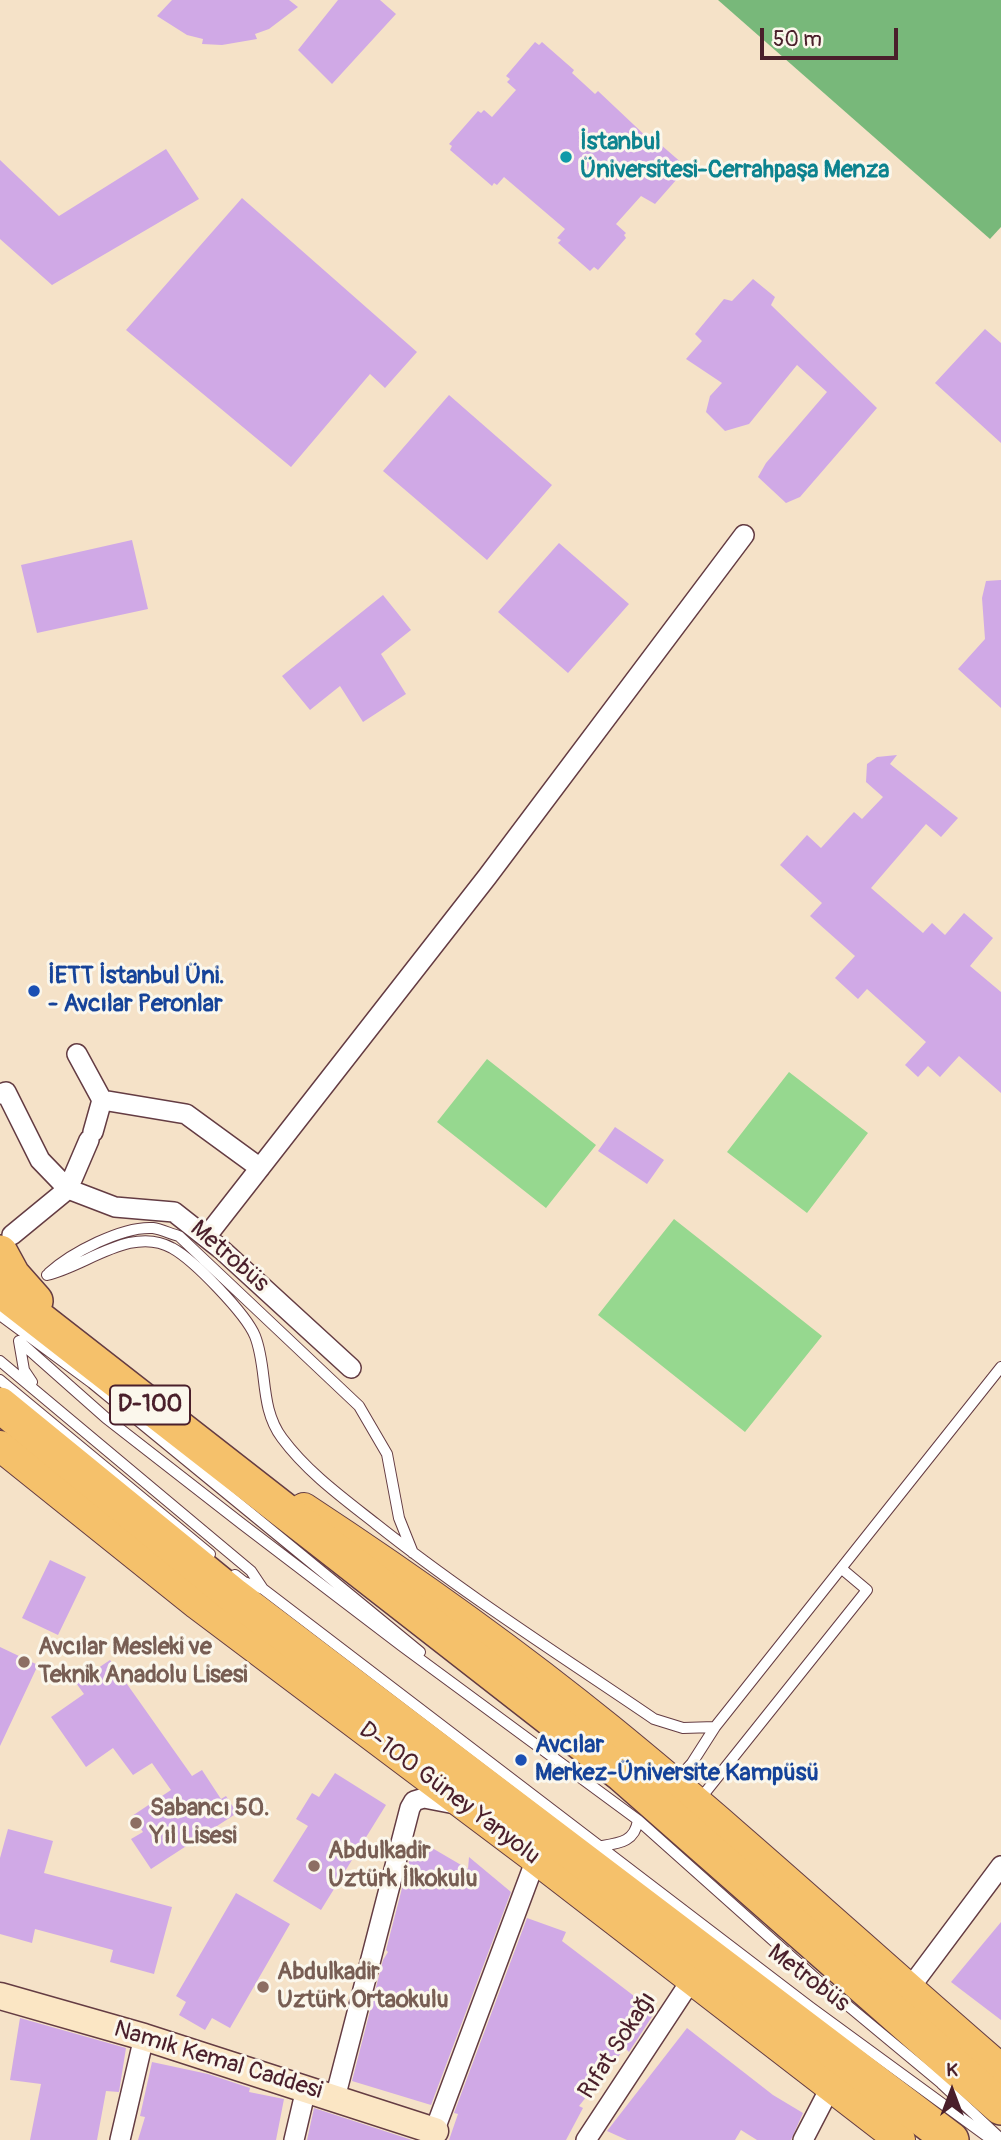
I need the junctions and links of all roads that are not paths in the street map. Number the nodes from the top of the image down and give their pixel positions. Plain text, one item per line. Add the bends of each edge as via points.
1 (744, 535) dead end
2 (77, 1054) dead end
3 (0, 1094) edge
4 (103, 1100) junction
5 (260, 1168) junction
6 (68, 1189) junction
7 (205, 1237) junction
8 (6, 1244) edge
9 (0, 1289) edge
10 (0, 1315) edge
11 (78, 1347) junction
12 (0, 1360) edge
13 (1001, 1367) edge
14 (351, 1368) dead end
15 (0, 1380) edge
16 (36, 1388) junction
17 (0, 1405) edge
18 (0, 1446) edge
19 (221, 1462) junction
20 (413, 1553) junction
21 (842, 1569) junction
22 (263, 1589) junction
23 (484, 1705) junction
24 (715, 1727) junction
25 (686, 1793) junction
26 (464, 1806) junction
27 (638, 1820) junction
28 (602, 1846) junction
29 (536, 1859) junction
30 (1001, 1866) edge
31 (692, 1979) junction
32 (909, 1989) junction
33 (0, 1996) edge
34 (145, 2038) junction
35 (1001, 2068) edge
36 (831, 2085) junction
37 (306, 2089) junction
38 (335, 2098) junction
39 (1001, 2107) edge
40 (433, 2135) edge
41 (1001, 2139) edge
42 (120, 2140) edge
43 (294, 2140) edge
44 (586, 2140) edge
45 (803, 2140) edge
46 (900, 2140) edge
47 (951, 2140) edge
48 (992, 2140) edge

1 - 5 street via 487,877
2 - 4 street
3 - 6 street via 6,1092 40,1160
4 - 5 street via 186,1114
4 - 6 street
5 - 7 street
6 - 7 street via 116,1207 174,1212
6 - 8 street
7 - 14 street
8 - 11 highway via 27,1293
9 - 11 highway, D-100
10 - 23 lane, Metrobüs via 92,1382
11 - 19 highway, D-100
12 - 16 lane, Metrobüs
13 - 21 lane
15 - 22 lane, Metrobüs via 244,1582
16 - 22 lane, Metrobüs via 251,1571
16 - 23 lane, Metrobüs via 24,1370 19,1341 106,1418
17 - 47 highway via 234,1596
18 - 26 main road, D-100 Güney Yanyolu via 197,1604
19 - 25 main road via 271,1486 443,1603
19 - 39 highway, D-100 via 622,1774
20 - 20 lane, Metrobüs via 398,1518 387,1454 359,1406 179,1236 153,1228 126,1231 63,1260 47,1275 129,1243 154,1241 173,1248 249,1326 268,1410 281,1437 322,1481
20 - 24 lane, Metrobüs via 654,1719 683,1728
21 - 24 lane
21 - 25 lane via 867,1590
22 - 28 lane, Metrobüs
23 - 27 lane, Metrobüs
24 - 25 lane via 692,1763
25 - 32 main road
26 - 29 main road, D-100 Güney Yanyolu
26 - 38 street via 424,1798 410,1808
27 - 28 lane via 630,1839
27 - 41 lane, Metrobüs
28 - 48 lane, Metrobüs
29 - 31 main road, D-100 Güney Yanyolu
29 - 40 street
30 - 32 street
31 - 36 main road, D-100 Güney Yanyolu
31 - 44 street, Rıfat Sokağı
32 - 35 main road
33 - 34 street, Namık Kemal Caddesi
34 - 37 street, Namık Kemal Caddesi
34 - 42 street
36 - 45 street
36 - 46 main road, D-100 Güney Yanyolu
37 - 38 street, Namık Kemal Caddesi
37 - 43 street
38 - 40 street, Namık Kemal Caddesi

